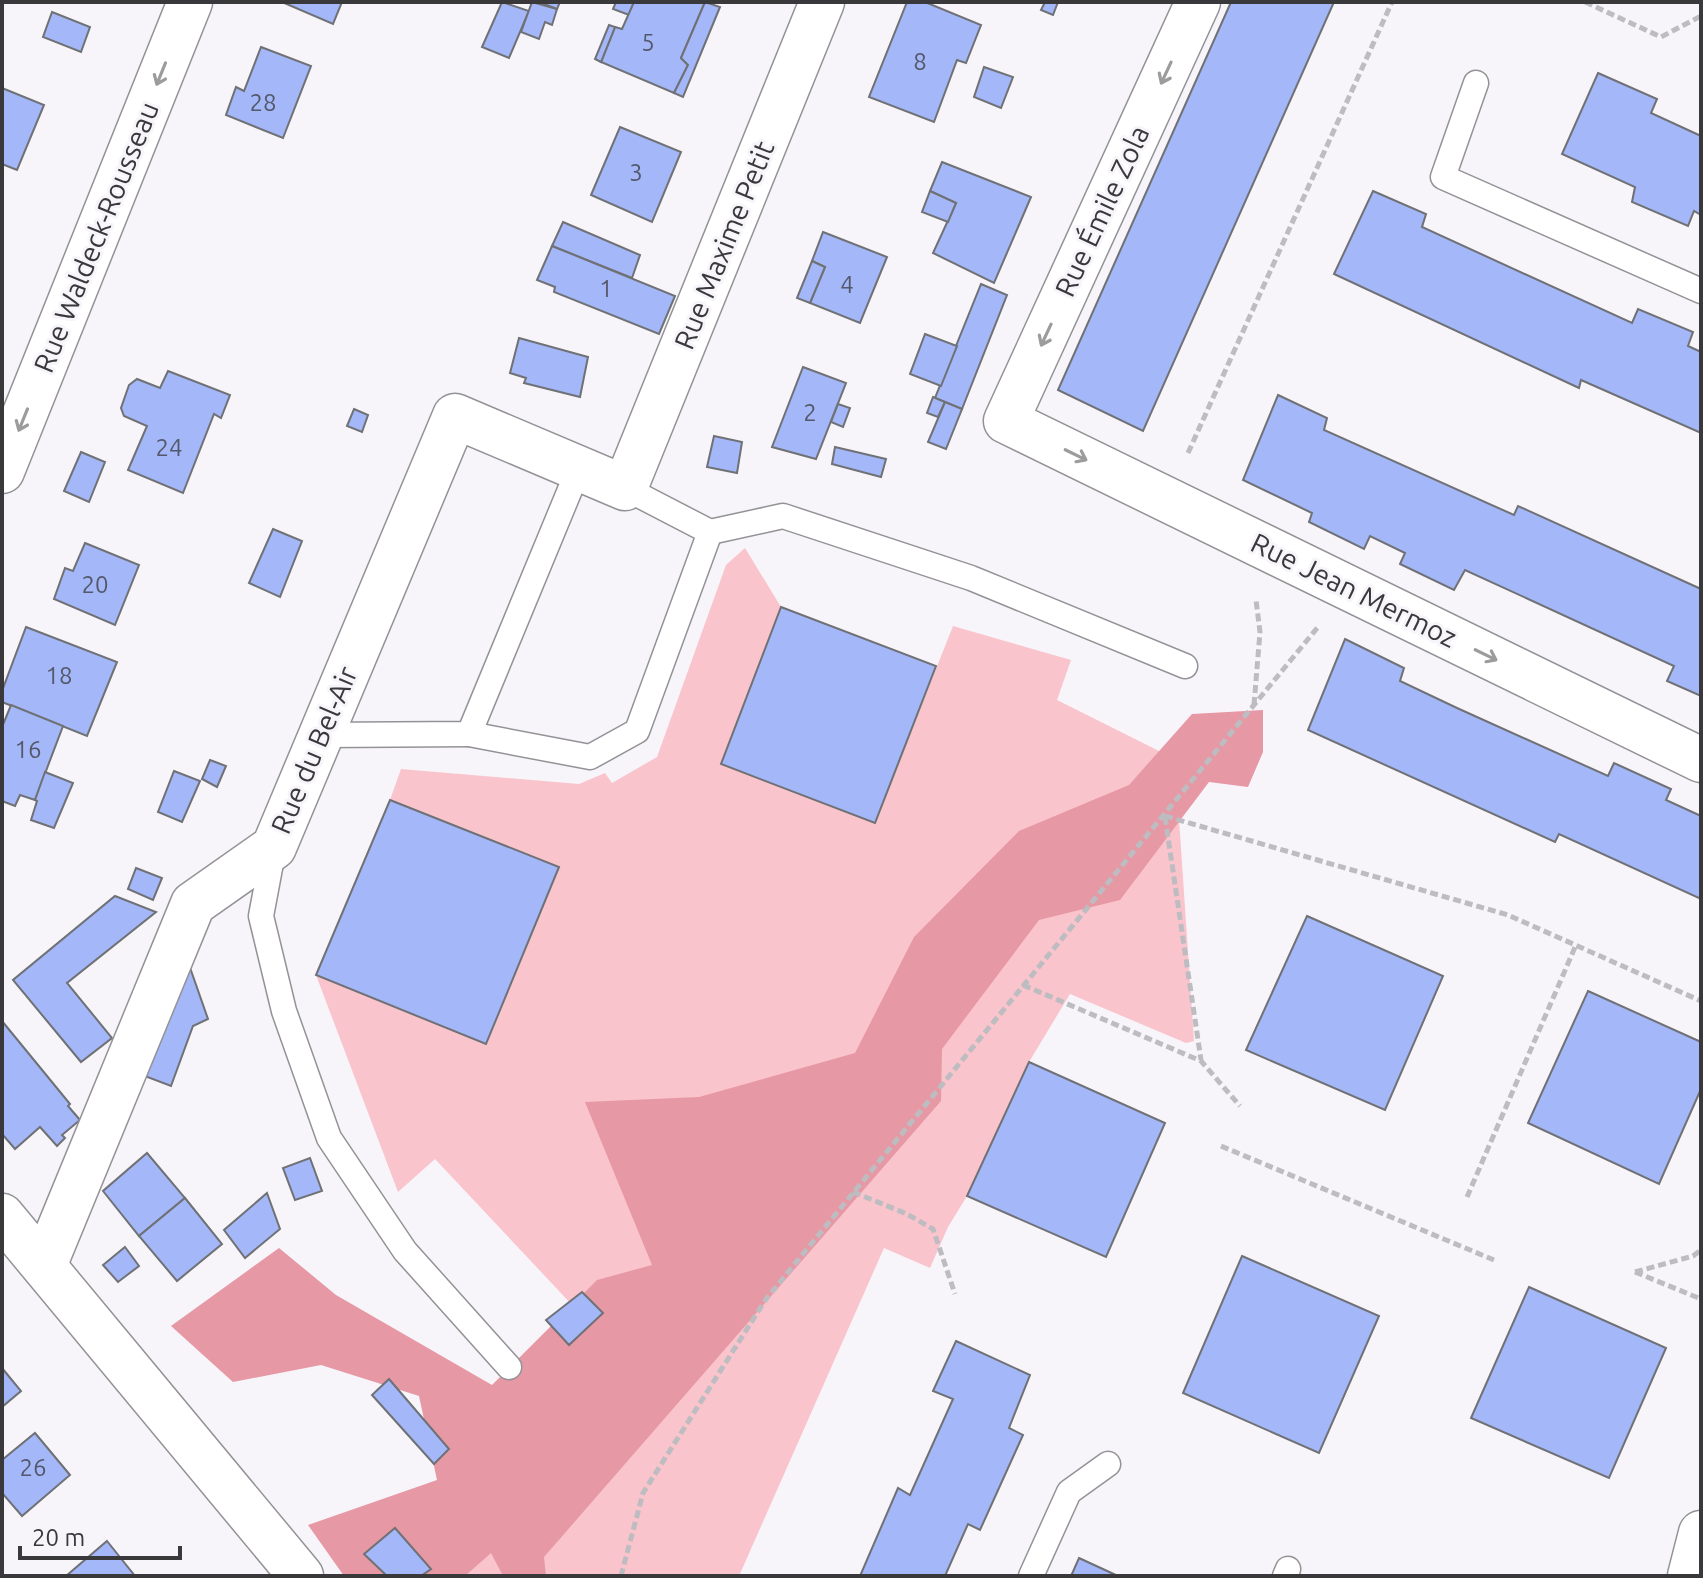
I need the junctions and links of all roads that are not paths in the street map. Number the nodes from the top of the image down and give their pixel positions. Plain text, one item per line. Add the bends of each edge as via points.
1 (190, 2) edge
2 (822, 2) edge
3 (1198, 2) edge
4 (1476, 83) dead end
5 (1701, 291) edge
6 (1006, 421) joint
7 (579, 468) junction
8 (2, 471) edge
9 (625, 488) junction
10 (710, 532) junction
11 (1185, 666) dead end
12 (469, 734) junction
13 (321, 735) junction
14 (1701, 760) edge
15 (274, 847) junction
16 (2, 1216) edge
17 (44, 1266) junction
18 (509, 1367) dead end
19 (1108, 1464) dead end
20 (1701, 1533) edge
21 (301, 1576) edge
22 (1031, 1576) edge
23 (1690, 1576) edge

1 -> 8 street, Rue Waldeck-Rousseau
2 - 9 street, Rue Maxime Petit
3 -> 6 street, Rue Émile Zola
4 - 5 lane via 1443,177
6 -> 14 street, Rue Jean Mermoz
7 - 9 street, Rue du Bel-Air
7 - 12 lane
7 - 13 street, Rue du Bel-Air via 455,416
9 - 10 lane
10 - 11 lane via 783,516 971,578
10 - 12 lane via 637,731 590,757
12 - 13 lane
13 - 15 street, Rue du Bel-Air
15 - 17 street, Rue du Bel-Air via 193,904
15 - 18 lane via 261,916 284,1011 329,1138 405,1251
16 - 17 street
17 - 21 street
19 - 22 lane via 1069,1492
20 - 23 street

